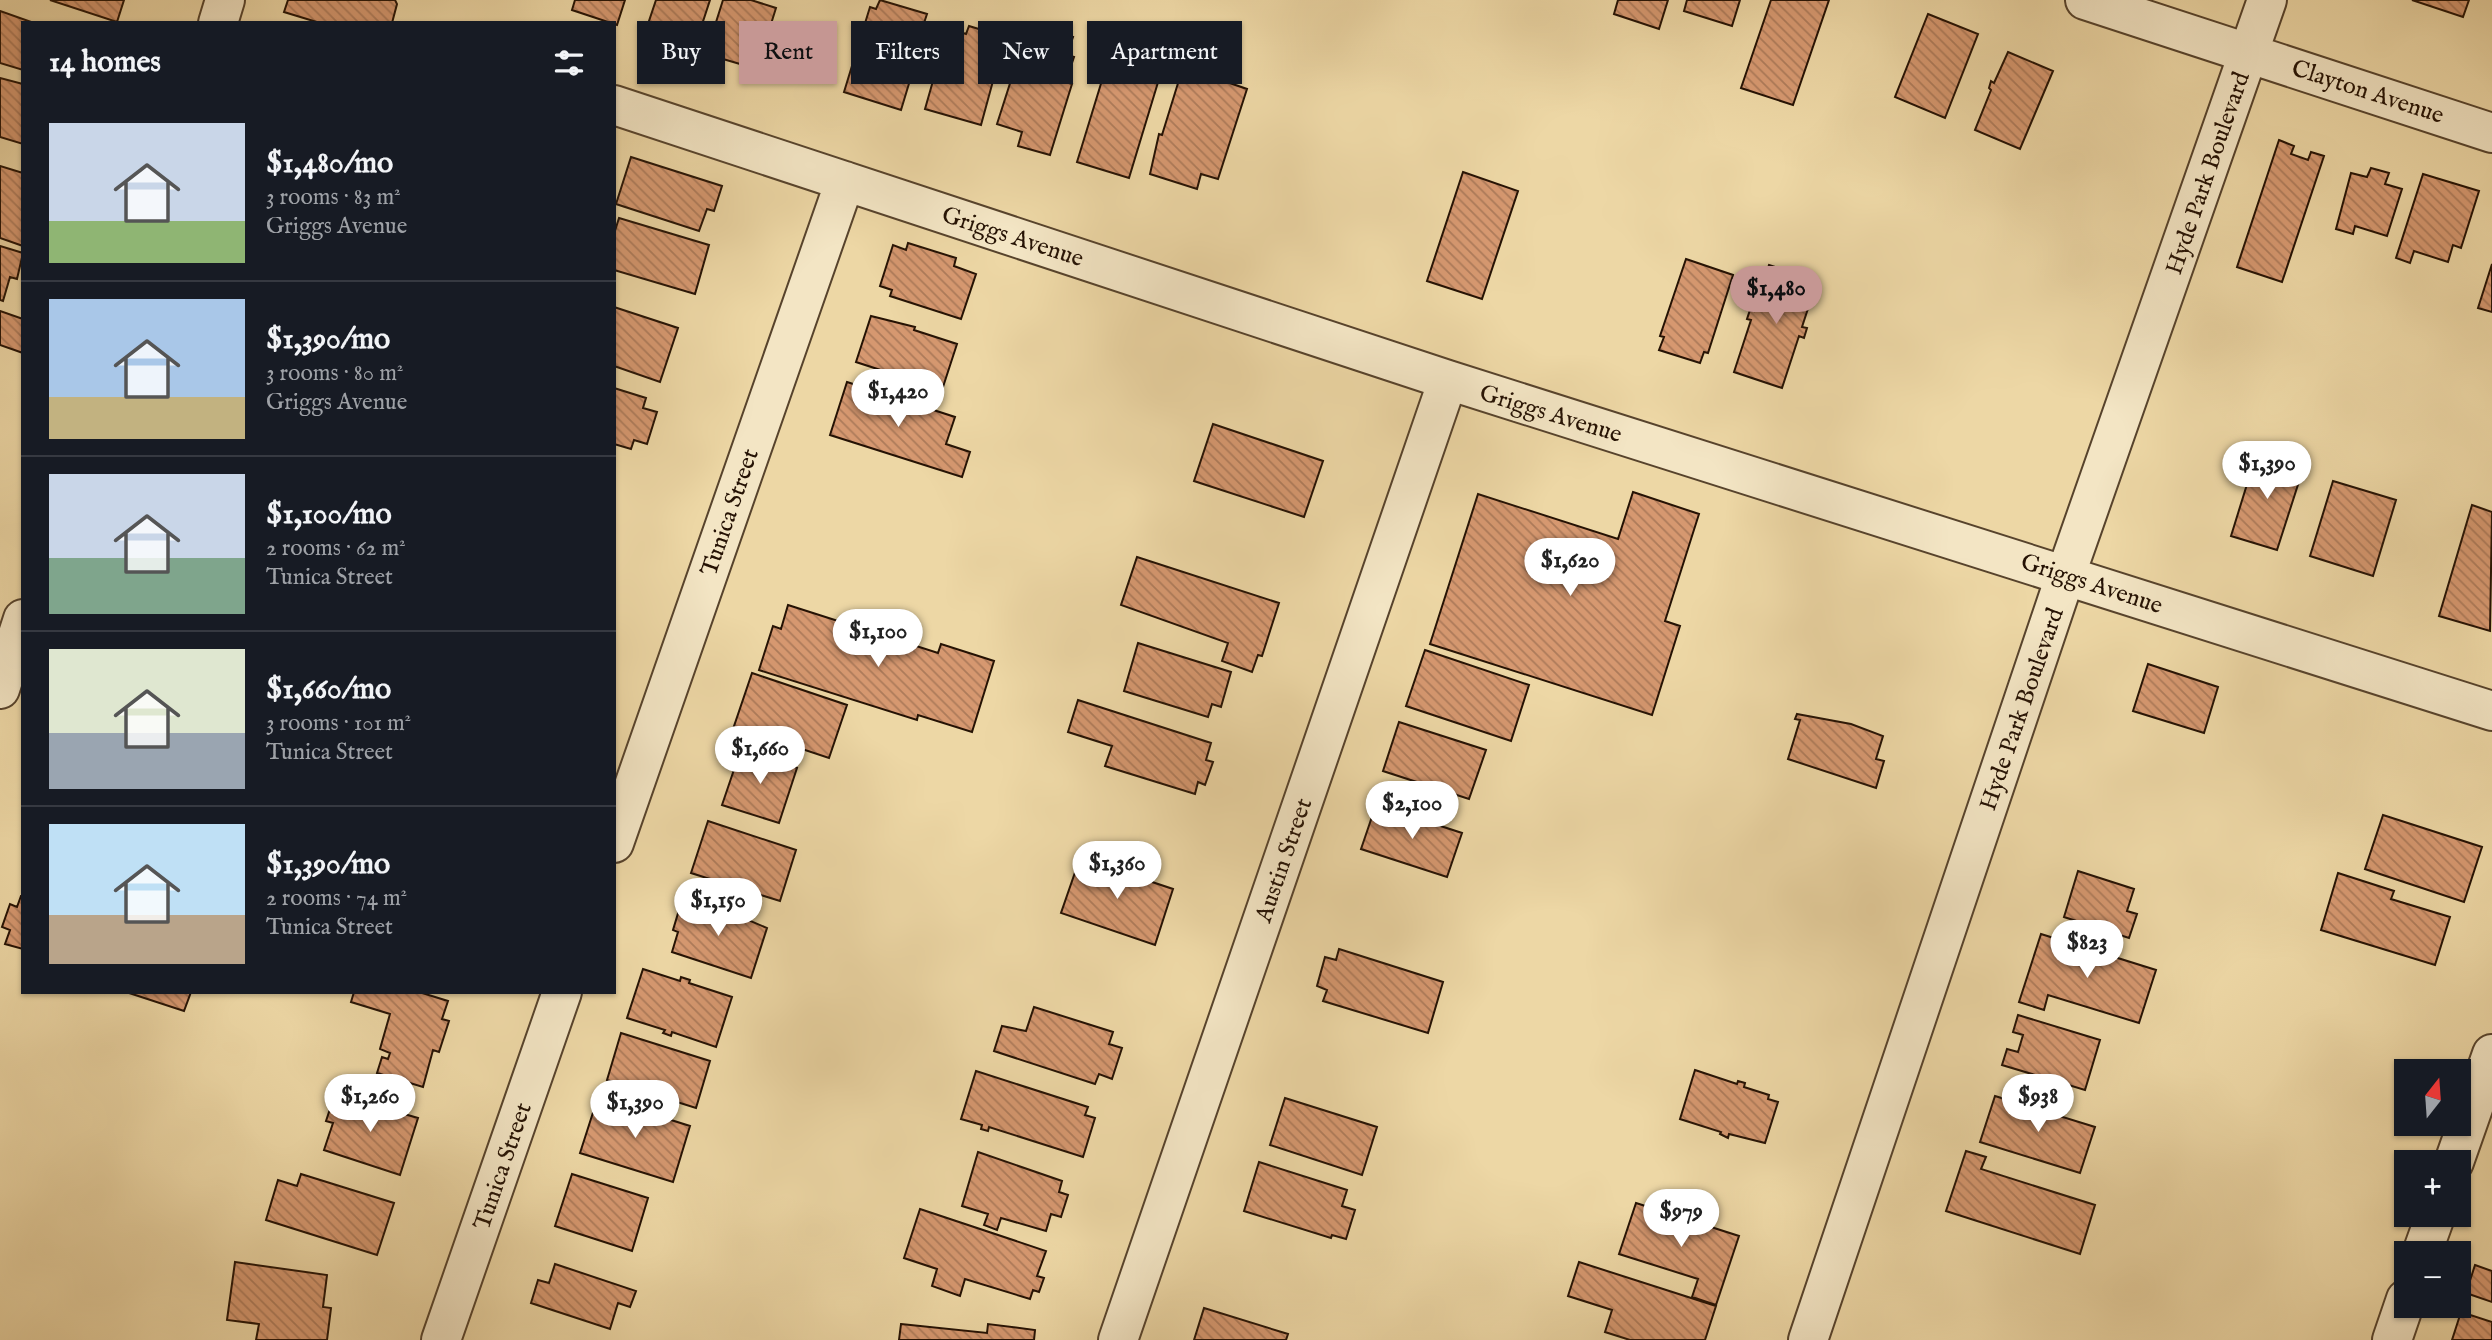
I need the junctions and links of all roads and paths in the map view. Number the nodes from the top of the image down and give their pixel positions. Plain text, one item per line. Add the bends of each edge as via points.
1 (225, 0) edge
2 (2084, 0) edge
3 (2267, 0) edge
4 (219, 21) edge
5 (2249, 52) junction
6 (616, 106) edge
7 (2492, 132) edge
8 (845, 181) junction
9 (1448, 380) junction
10 (2066, 574) junction
11 (21, 626) edge
12 (0, 689) edge
13 (2492, 711) edge
14 (616, 837) edge
15 (561, 994) edge
16 (2492, 1054) edge
17 (2458, 1150) edge
18 (2400, 1318) edge
19 (441, 1340) edge
20 (1118, 1340) edge
21 (1808, 1340) edge
22 (2392, 1340) edge

1 - 4 street
2 - 5 street, Clayton Avenue
3 - 5 street, Hyde Park Boulevard
5 - 7 street, Clayton Avenue
5 - 10 street, Hyde Park Boulevard
6 - 8 street, Griggs Avenue
8 - 9 street, Griggs Avenue
8 - 14 street, Tunica Street
9 - 10 street, Griggs Avenue
9 - 20 street, Austin Street
10 - 13 street, Griggs Avenue
10 - 21 street, Hyde Park Boulevard
11 - 12 street
15 - 19 street, Tunica Street
16 - 17 street
18 - 22 street

